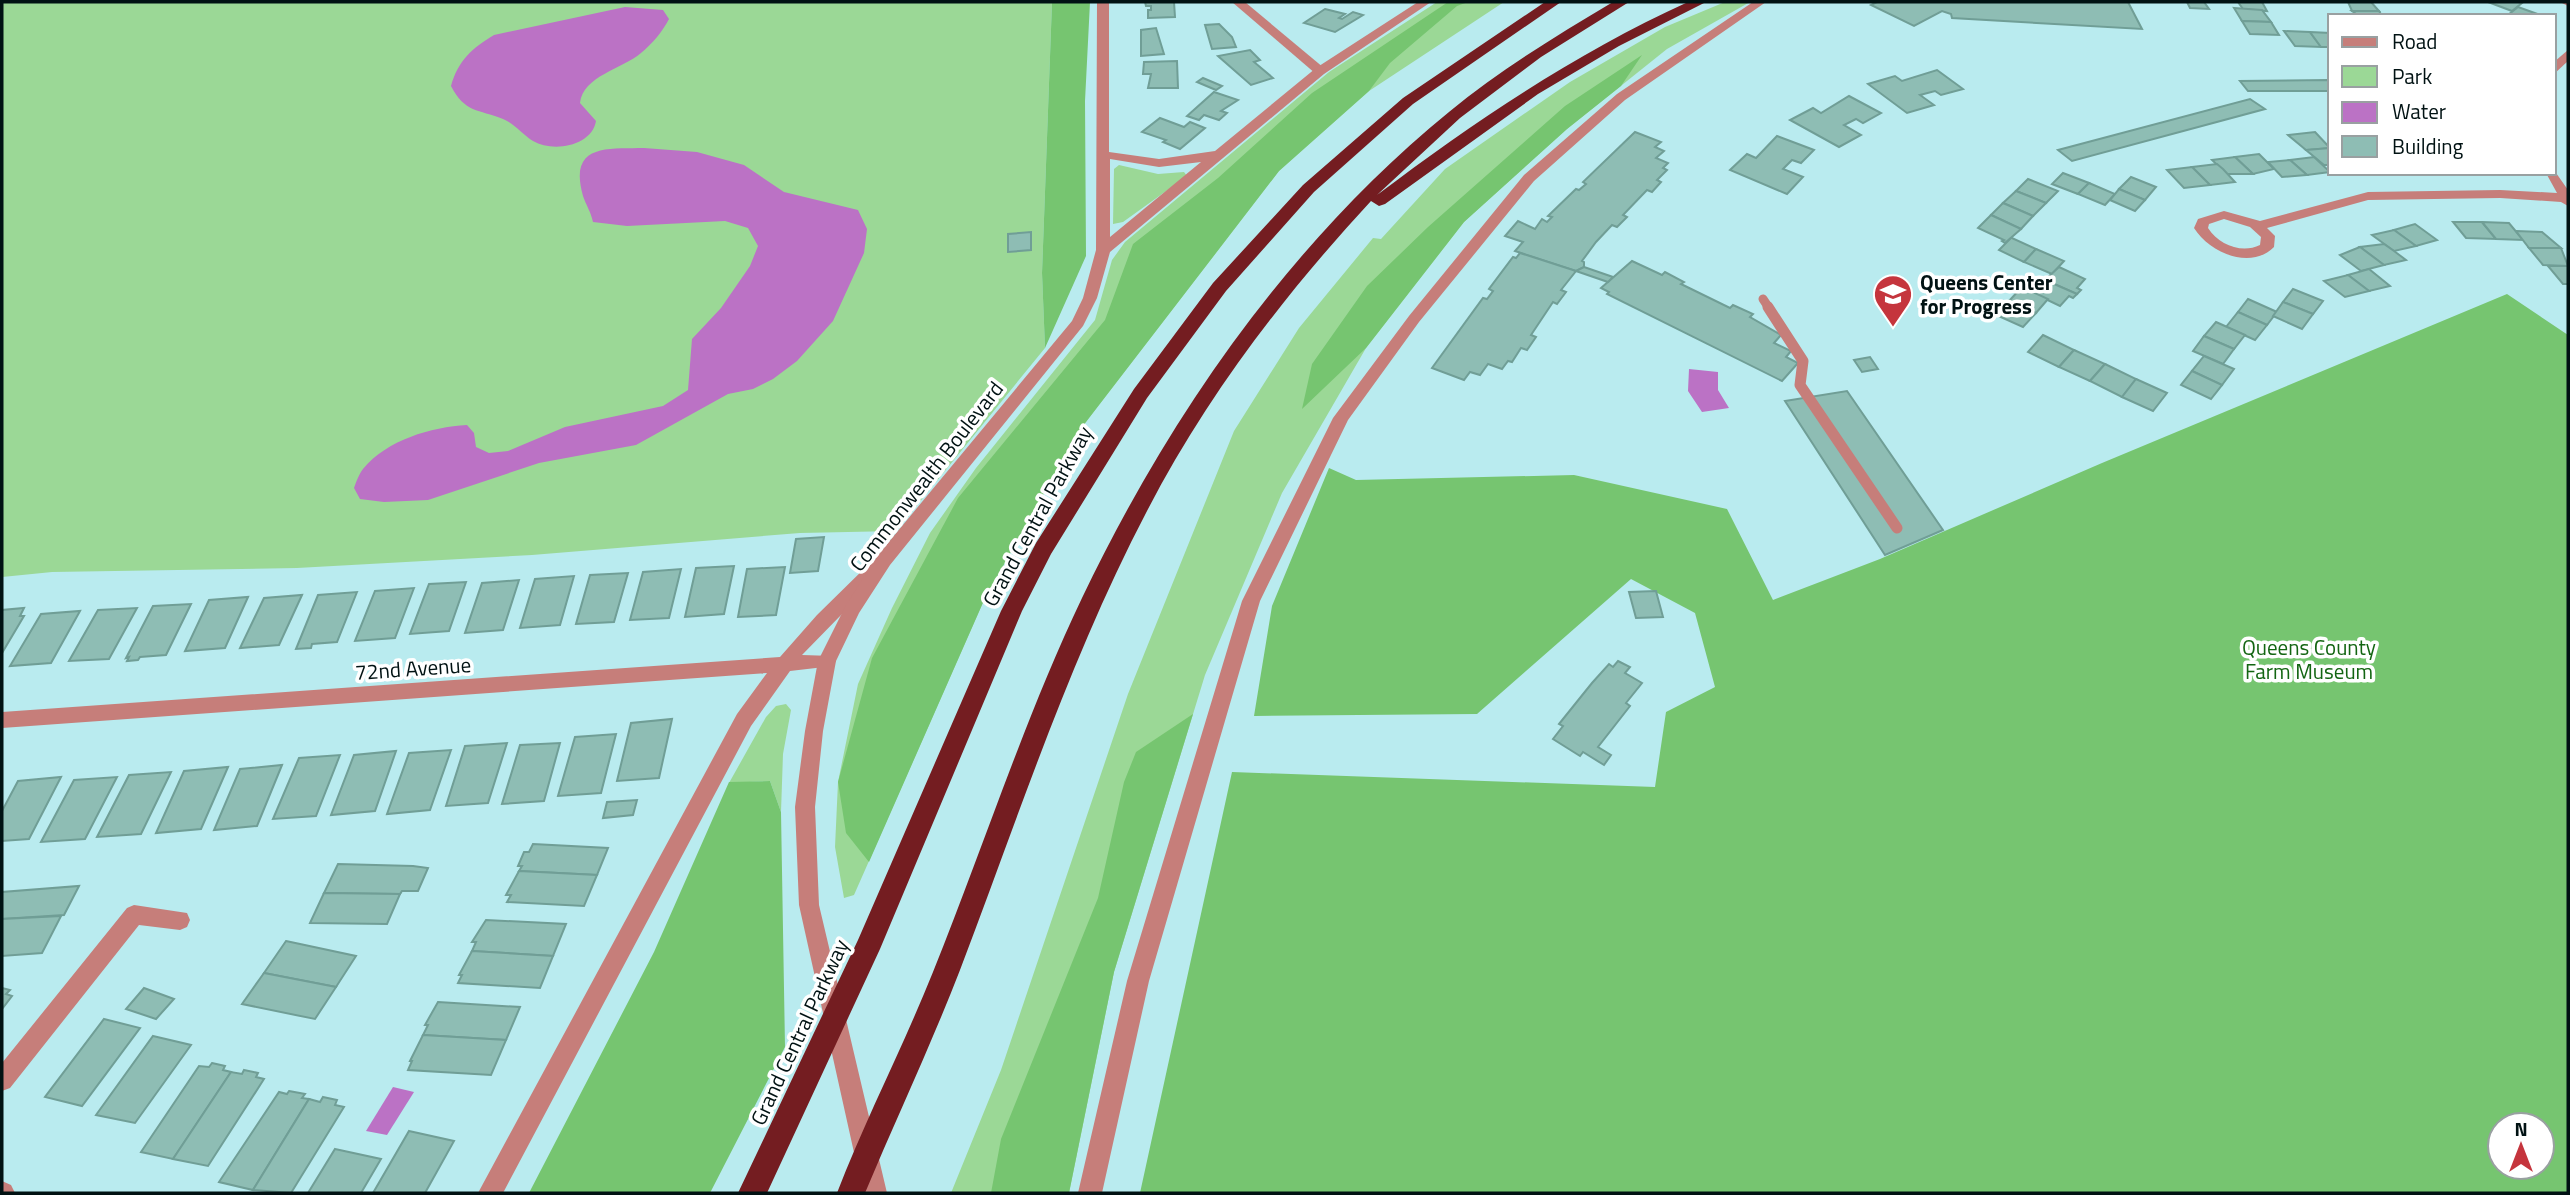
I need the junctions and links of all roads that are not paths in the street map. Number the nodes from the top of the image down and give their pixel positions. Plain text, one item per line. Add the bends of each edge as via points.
1 (1103, 2) edge
2 (1238, 2) edge
3 (1425, 2) edge
4 (1529, 2) edge
5 (1554, 2) edge
6 (1622, 2) edge
7 (1699, 2) edge
8 (1760, 2) edge
9 (2568, 54) edge
10 (2556, 68) edge
11 (1320, 71) junction
12 (1405, 103) junction
13 (1103, 153) junction
14 (1221, 153) junction
15 (2553, 175) edge
16 (2567, 200) edge
17 (2258, 226) dead end
18 (1103, 250) junction
19 (1286, 283) junction
20 (1763, 299) dead end
21 (1897, 528) dead end
22 (884, 560) junction
23 (827, 661) junction
24 (783, 664) junction
25 (2, 720) edge
26 (180, 920) dead end
27 (2, 1080) edge
28 (490, 1193) edge
29 (752, 1193) edge
30 (850, 1193) edge
31 (875, 1193) edge
32 (1090, 1193) edge

1 - 13 street, Commonwealth Boulevard
2 - 11 street
3 - 11 street
4 - 12 highway via 1457,56
5 - 12 highway, Grand Central Parkway via 1482,46
6 - 19 highway via 1508,72 1434,131
7 - 19 highway via 1644,25 1509,106 1372,206
8 - 32 street via 1621,97 1529,178 1414,319 1341,418 1251,601 1138,981
9 - 10 street
11 - 14 street
12 - 29 highway, Grand Central Parkway via 1328,170 1254,246 1179,337 1104,446 1029,575 958,729 840,1014
13 - 14 street via 1161,165
13 - 18 street, Commonwealth Boulevard
14 - 18 street
15 - 16 street
16 - 17 street via 2500,194 2368,196
18 - 22 street, Commonwealth Boulevard via 1078,323
19 - 30 highway via 1214,381 1165,461 1093,597 944,976
20 - 21 lane via 1803,361 1800,385
22 - 23 street, Commonwealth Boulevard
22 - 24 street via 826,613
23 - 24 street, 72nd Avenue
23 - 31 street, Commonwealth Boulevard via 805,807 809,905
24 - 25 street, 72nd Avenue
24 - 28 street via 744,720
26 - 27 street via 135,915

